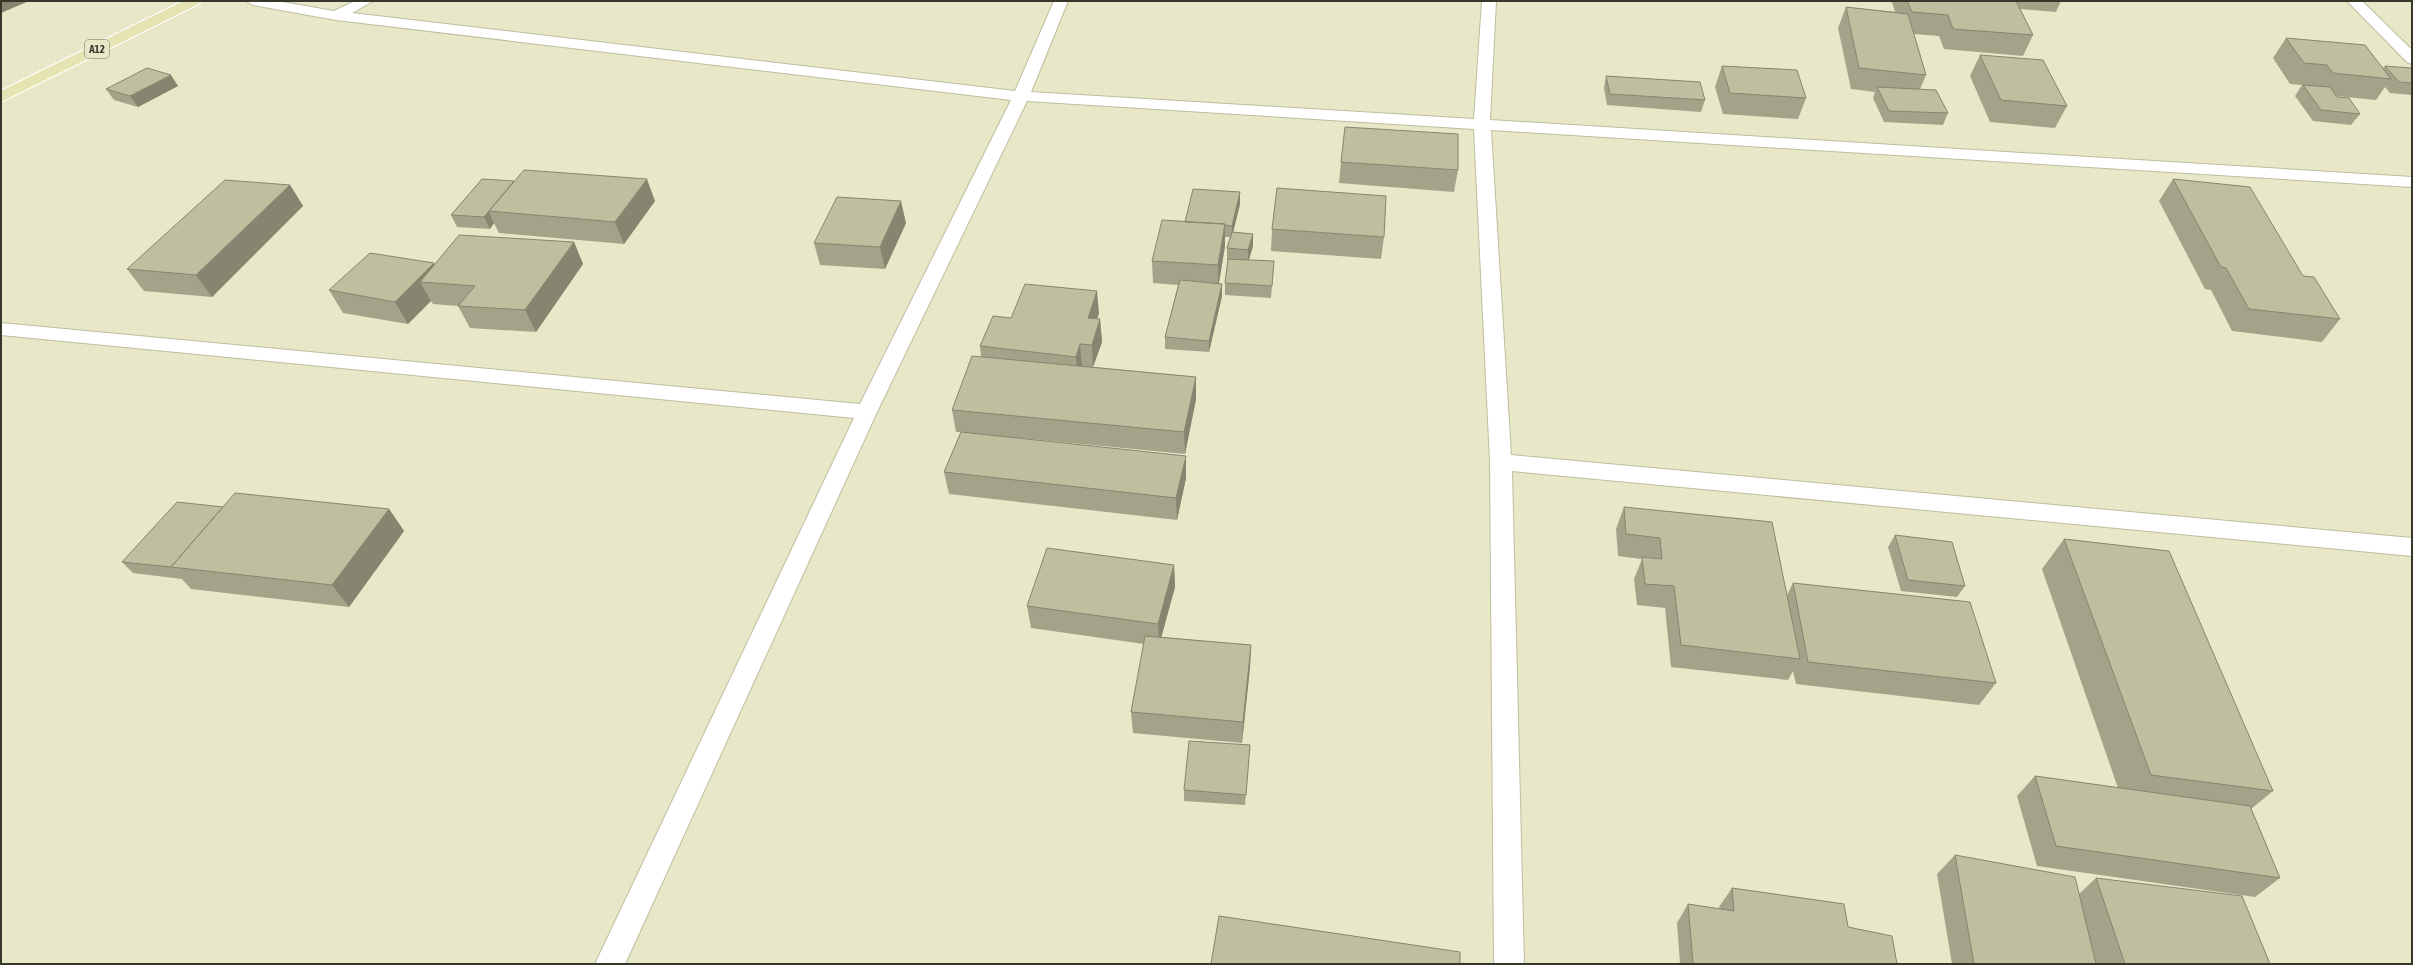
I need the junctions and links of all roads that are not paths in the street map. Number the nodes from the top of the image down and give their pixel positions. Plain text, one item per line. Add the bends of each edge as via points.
1 (194, 1) edge
2 (253, 1) edge
3 (366, 1) edge
4 (1061, 1) edge
5 (1489, 1) edge
6 (2354, 1) edge
7 (336, 16) junction
8 (2412, 59) edge
9 (1021, 96) junction
10 (1, 97) edge
11 (1482, 125) junction
12 (2412, 182) edge
13 (1, 329) edge
14 (867, 412) junction
15 (1501, 462) junction
16 (2412, 547) edge
17 (610, 964) edge
18 (1509, 964) edge

1 - 10 main road, A12
2 - 7 street
3 - 7 street
4 - 9 street
5 - 11 street
6 - 8 street
7 - 9 street
9 - 11 street
9 - 14 street
11 - 12 street
11 - 15 street
13 - 14 street
14 - 17 street
15 - 16 street
15 - 18 street

